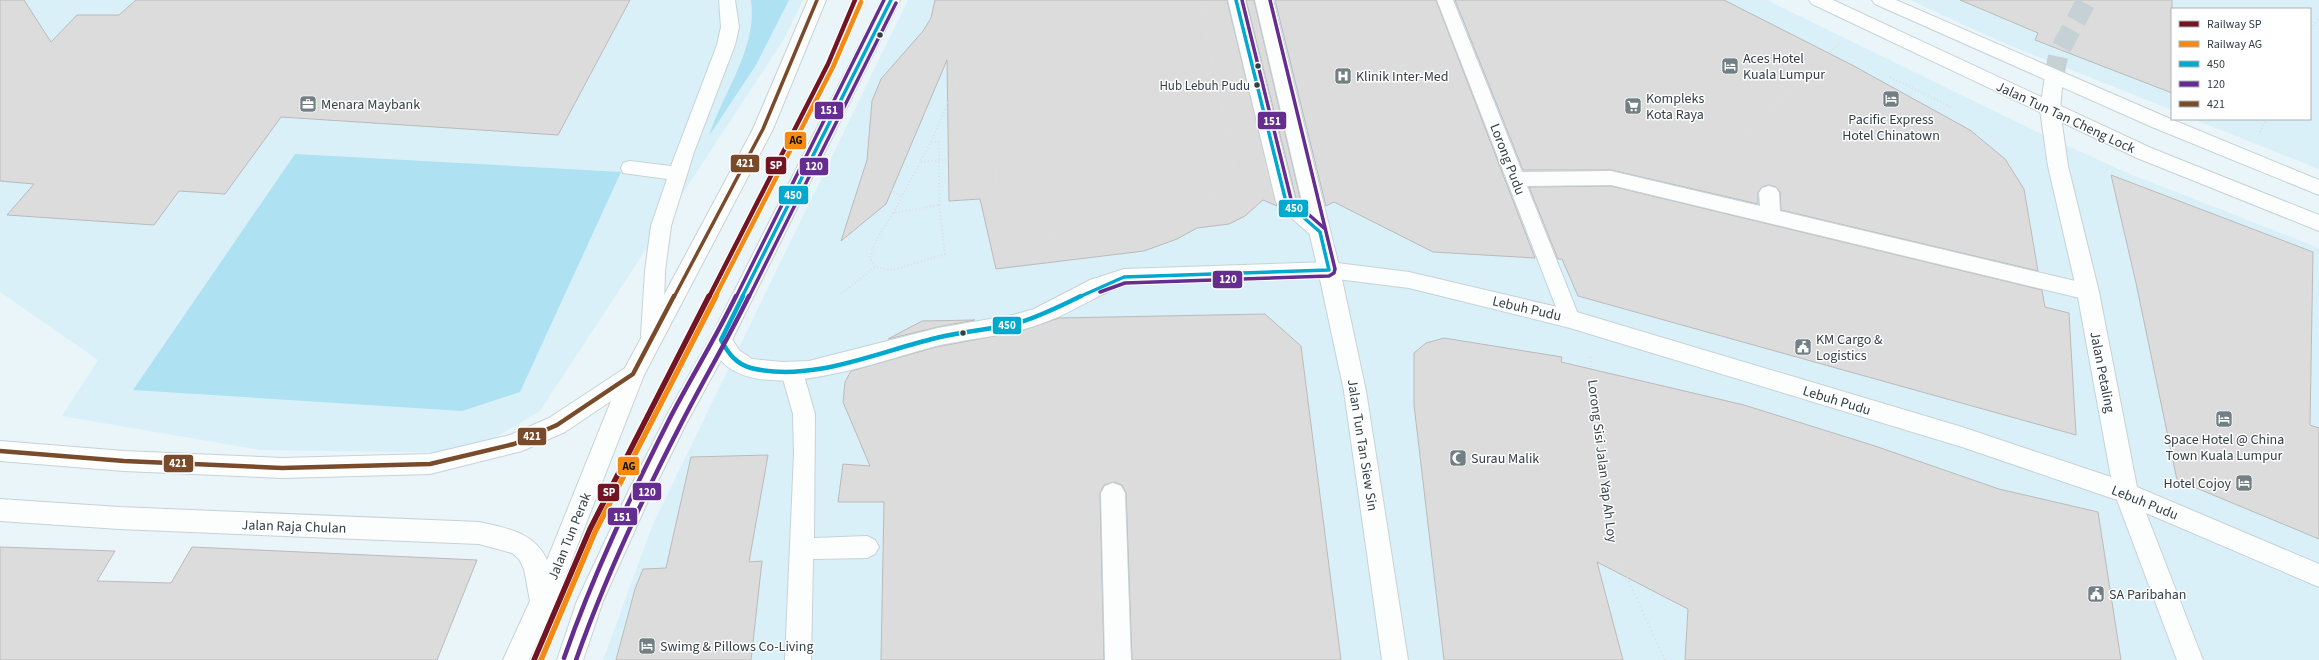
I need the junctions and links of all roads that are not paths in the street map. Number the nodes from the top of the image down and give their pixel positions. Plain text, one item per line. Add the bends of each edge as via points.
1 (727, 0) edge
2 (817, 0) edge
3 (891, 0) edge
4 (1236, 0) edge
5 (1264, 0) edge
6 (1445, 0) edge
7 (1818, 0) edge
8 (1881, 0) edge
9 (2054, 76) junction
10 (2050, 110) junction
11 (630, 168) dead end
12 (677, 174) junction
13 (1515, 179) junction
14 (2319, 188) edge
15 (1769, 193) dead end
16 (1770, 216) junction
17 (2319, 223) edge
18 (1320, 232) junction
19 (1329, 270) junction
20 (2088, 292) junction
21 (1578, 321) junction
22 (652, 336) junction
23 (721, 340) junction
24 (792, 372) junction
25 (633, 374) junction
26 (0, 450) edge
27 (1113, 493) dead end
28 (2126, 493) junction
29 (0, 510) edge
30 (867, 546) dead end
31 (802, 549) junction
32 (2319, 576) edge
33 (542, 603) junction
34 (516, 660) edge
35 (570, 660) edge
36 (798, 660) edge
37 (1118, 660) edge
38 (1395, 660) edge
39 (2190, 660) edge

1 - 12 lane via 730,27 726,45
2 - 22 main road, Jalan Tun Perak via 763,129
3 - 23 main road
4 - 18 lane via 1286,202
5 - 18 main road, Jalan Tun Tan Siew Sin
6 - 13 lane, Lorong Pudu via 1508,151
7 - 10 main road, Jalan Tun Tan Cheng Lock
8 - 9 main road
9 - 10 main road, Jalan Petaling
9 - 14 main road
10 - 17 main road, Jalan Tun Tan Cheng Lock via 2144,153
10 - 20 main road, Jalan Petaling via 2058,166
11 - 12 lane
12 - 22 lane via 661,226 655,271
13 - 16 lane via 1611,178
13 - 21 lane, Lorong Pudu
15 - 16 lane
16 - 20 lane
18 - 19 main road, Jalan Tun Tan Siew Sin
19 - 21 main road, Lebuh Pudu via 1409,280
19 - 24 main road, Lebuh Pudu via 1124,277 1098,286 1041,315 1013,324 938,337 809,370
19 - 38 main road, Jalan Tun Tan Siew Sin via 1355,391
20 - 28 main road, Jalan Petaling
21 - 28 main road, Lebuh Pudu via 1962,437
22 - 25 main road, Jalan Tun Perak
23 - 24 main road, Lebuh Pudu via 736,361 748,368
23 - 35 main road via 677,418 637,499 590,601
24 - 31 lane via 804,414
25 - 26 main road via 550,428 514,444 430,464 282,468 124,461
25 - 33 main road, Jalan Tun Perak
27 - 37 lane
28 - 32 main road, Lebuh Pudu
28 - 39 main road, Jalan Petaling
29 - 33 main road, Jalan Raja Chulan via 127,519 479,533 505,538 531,553 538,568
30 - 31 lane
31 - 36 lane
33 - 34 main road, Jalan Tun Perak

